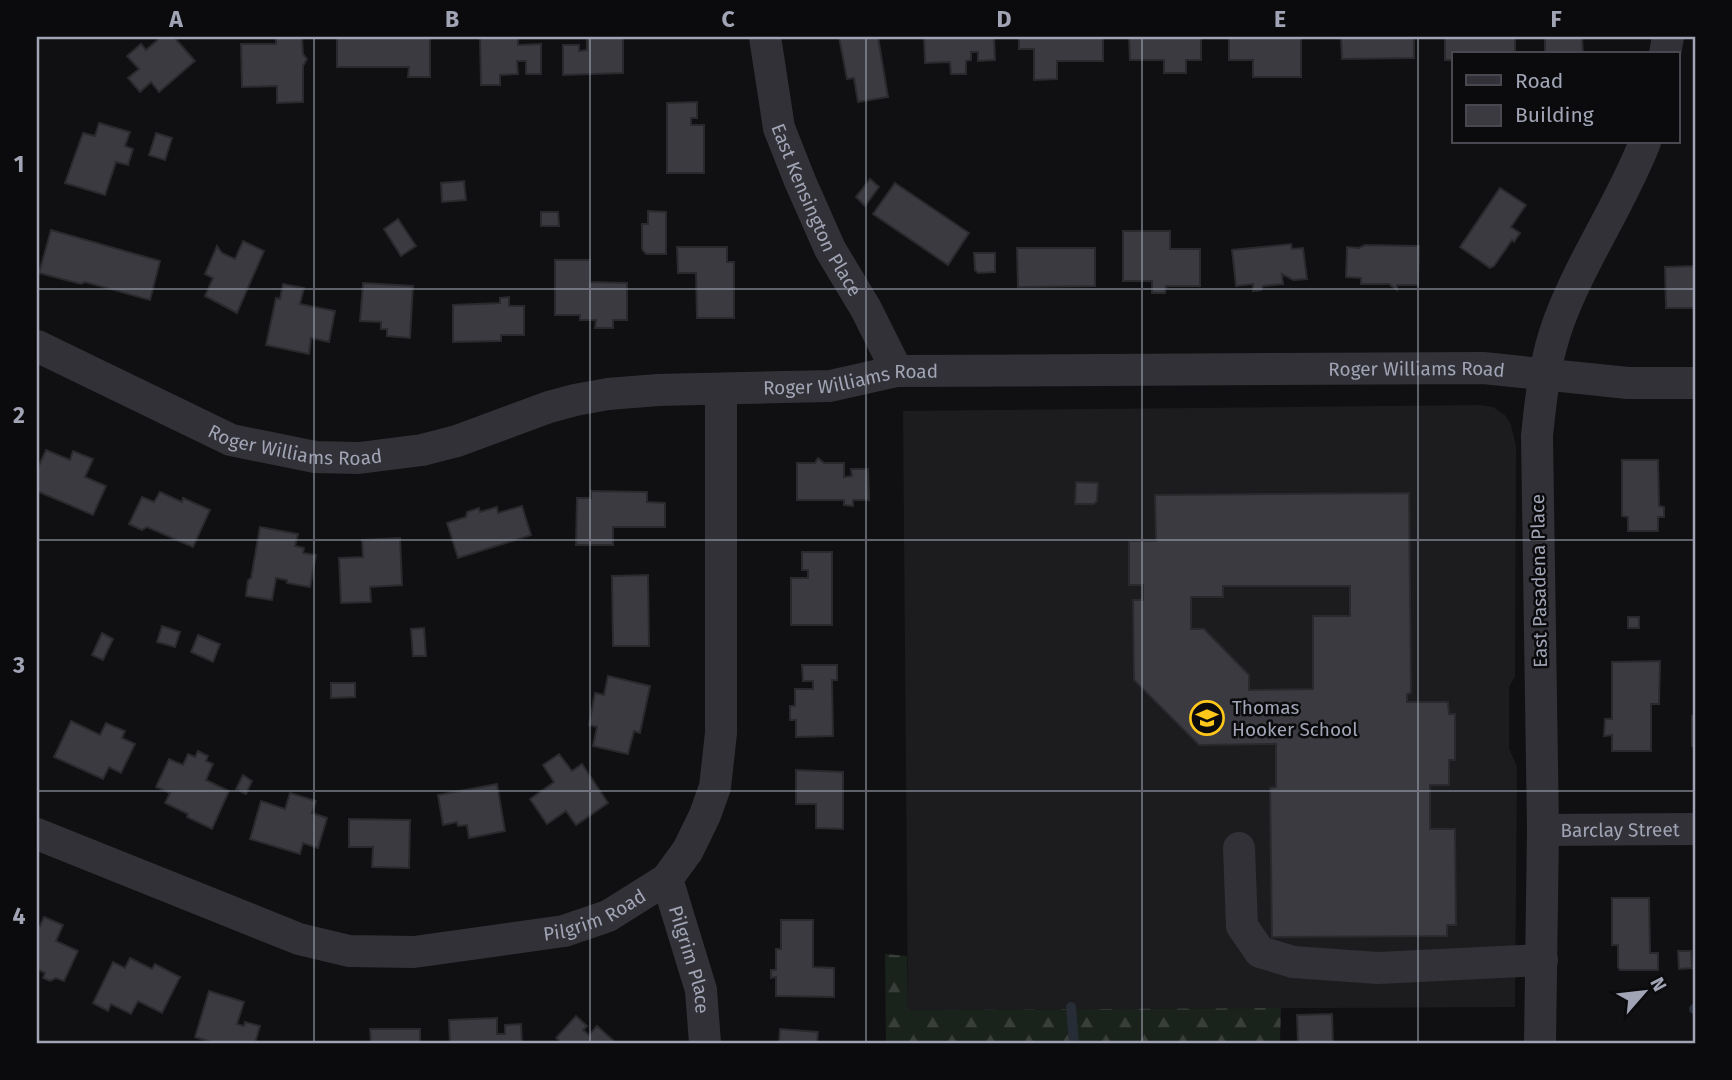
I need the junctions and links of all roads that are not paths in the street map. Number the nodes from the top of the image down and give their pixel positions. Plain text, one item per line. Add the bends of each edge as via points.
1 (765, 37) edge
2 (1644, 144) edge
3 (37, 346) edge
4 (897, 371) junction
5 (1543, 374) junction
6 (1695, 383) edge
7 (721, 390) junction
8 (1695, 828) edge
9 (1543, 830) junction
10 (37, 834) edge
11 (1239, 848) dead end
12 (667, 879) junction
13 (1542, 960) junction
14 (705, 1043) edge
15 (1540, 1043) edge

1 - 4 street, East Kensington Place via 779,128 830,249
2 - 5 street, East Pasadena Place via 1564,310
3 - 7 street, Roger Williams Road via 231,440 315,457 359,458 422,450 575,400 608,394
4 - 5 street, Roger Williams Road via 1483,368
4 - 7 street, Roger Williams Road via 830,386
5 - 6 street, Roger Williams Road via 1628,383
5 - 9 street, East Pasadena Place via 1537,436
7 - 12 street, Pilgrim Road via 721,733 715,787 705,815
8 - 9 street, Barclay Street
9 - 13 street, East Pasadena Place
10 - 12 street, Pilgrim Road via 299,940 349,951 414,952 564,931 608,916
11 - 13 street via 1241,926 1259,952 1293,962 1378,968
12 - 14 street, Pilgrim Place via 701,990
13 - 15 street, East Pasadena Place

